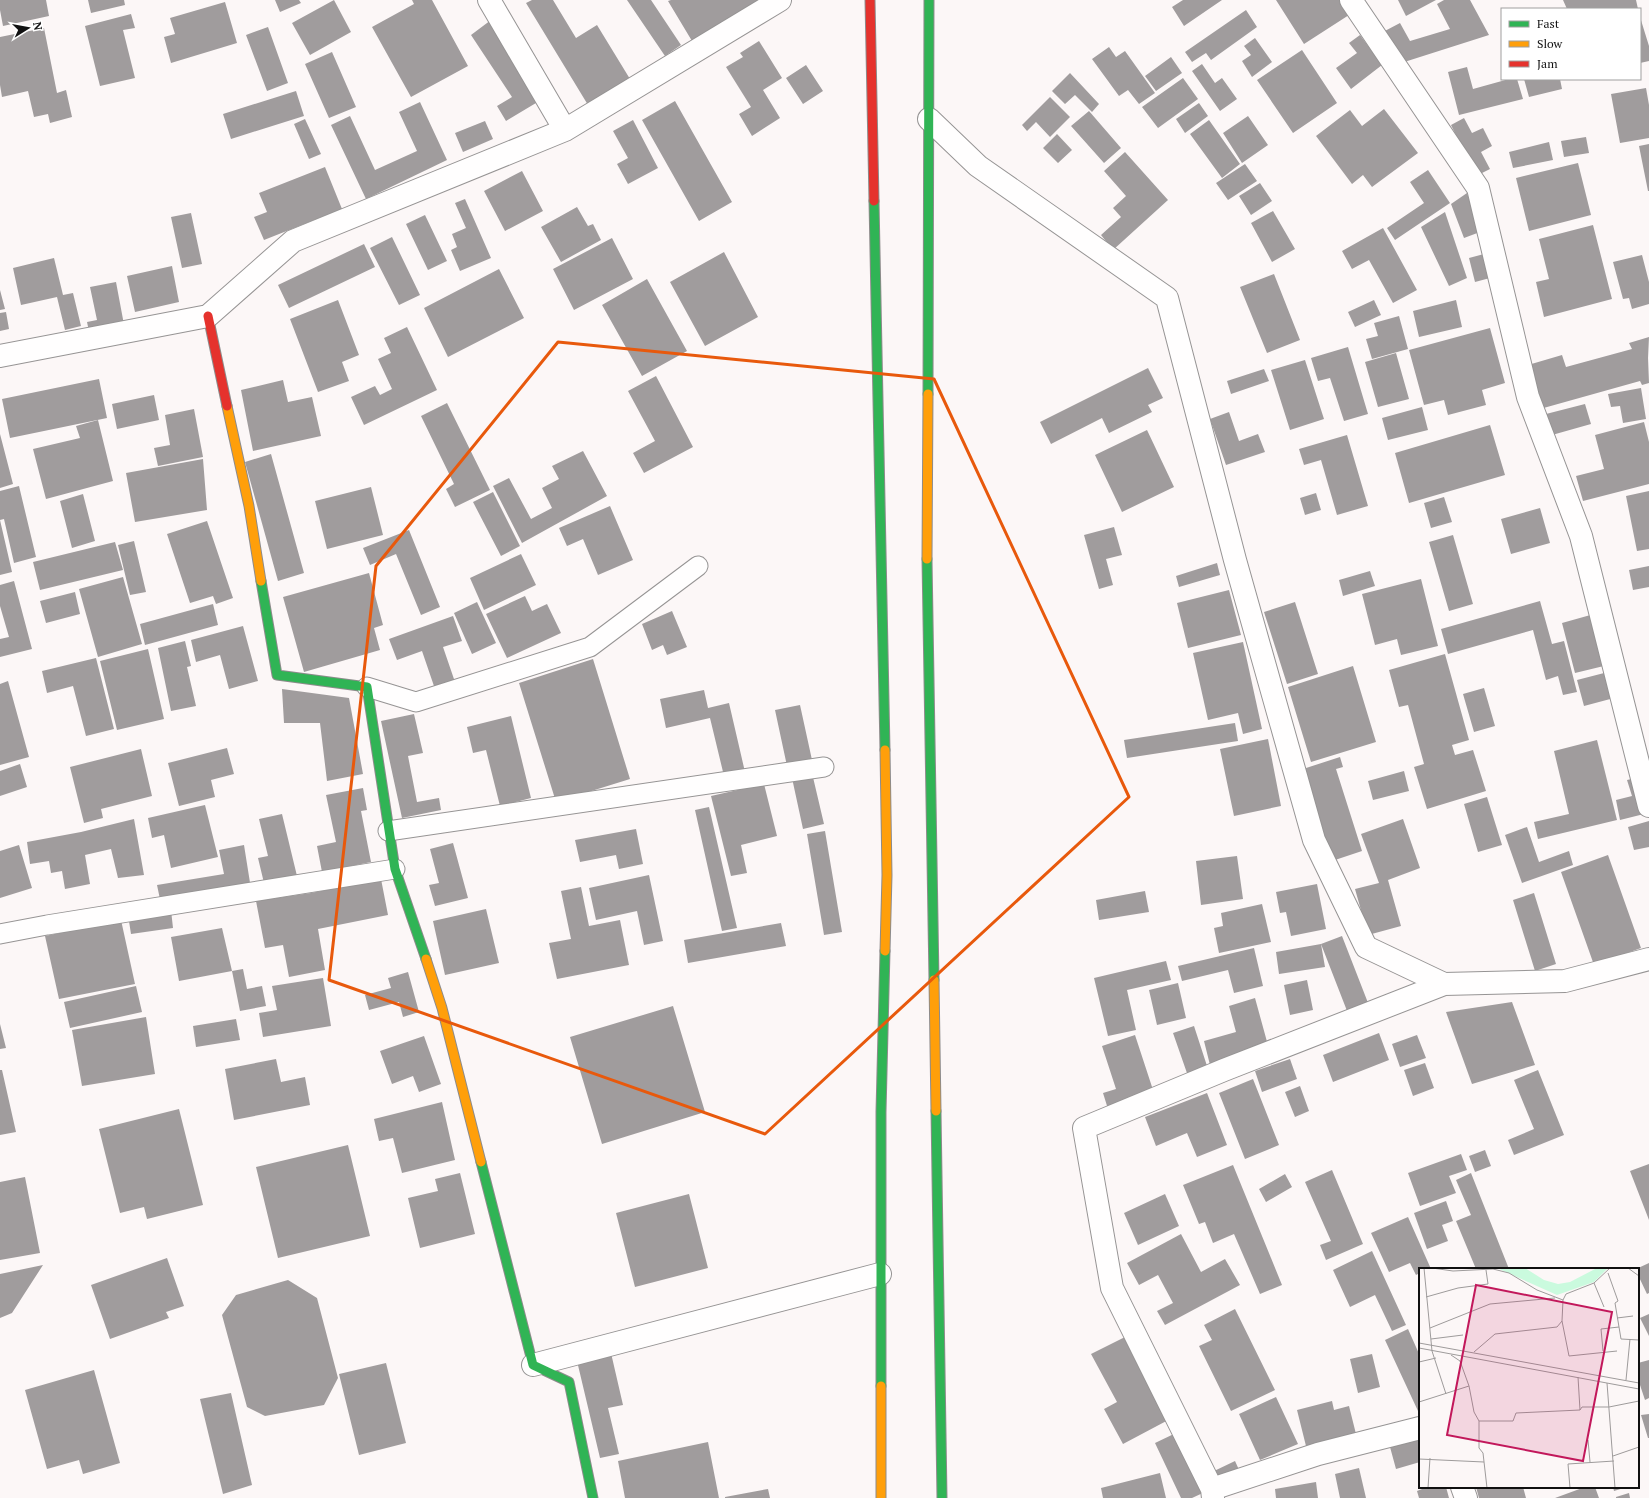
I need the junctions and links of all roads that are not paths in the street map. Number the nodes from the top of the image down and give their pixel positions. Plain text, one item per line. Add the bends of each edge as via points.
1 (489, 0) edge
2 (780, 0) edge
3 (870, 0) edge
4 (929, 0) edge
5 (1351, 0) edge
6 (929, 119) junction
7 (565, 130) junction
8 (208, 316) junction
9 (0, 356) edge
10 (698, 566) dead end
11 (367, 687) junction
12 (824, 767) dead end
13 (1649, 806) edge
14 (388, 832) junction
15 (395, 869) junction
16 (0, 934) edge
17 (1649, 959) edge
18 (1444, 984) junction
19 (880, 1274) junction
20 (533, 1365) junction
21 (1419, 1428) edge
22 (1462, 1488) edge
23 (1213, 1493) edge
24 (593, 1498) edge
25 (882, 1498) edge
26 (942, 1498) edge
27 (1466, 1498) edge

1 - 7 street
2 - 7 street
3 - 19 main road via 887,874
4 - 6 main road
5 - 13 street via 1478,188 1528,397 1581,536
6 - 18 street via 978,166 1167,298 1235,560 1314,840 1366,947
6 - 26 main road via 927,540
7 - 8 street via 294,241
8 - 9 street
8 - 11 main road via 249,506 277,675
10 - 11 lane via 590,647 416,702
11 - 14 main road
12 - 14 lane
14 - 15 main road
15 - 16 lane
15 - 20 main road via 442,1008
17 - 18 street via 1565,981
18 - 23 street via 1084,1128 1112,1288
19 - 20 street
19 - 25 main road
20 - 24 main road via 569,1382
21 - 23 street via 1318,1454
22 - 27 street

